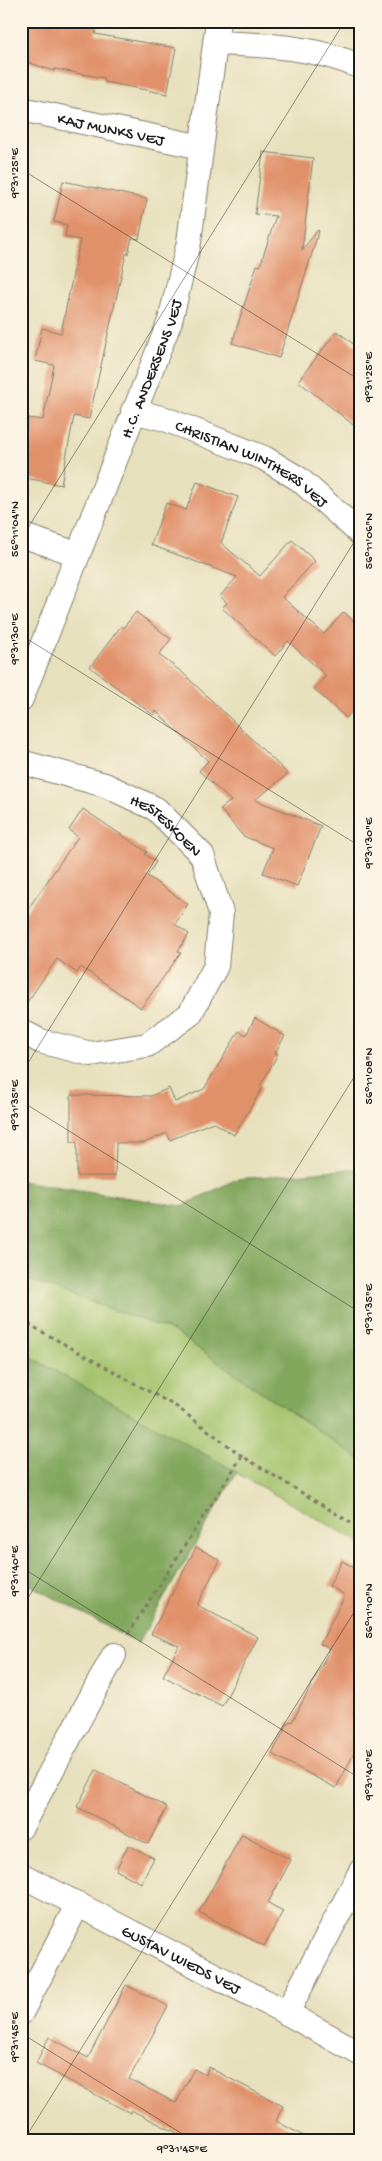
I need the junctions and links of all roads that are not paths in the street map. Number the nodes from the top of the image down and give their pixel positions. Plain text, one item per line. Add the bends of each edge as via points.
1 (216, 32) edge
2 (361, 67) edge
3 (21, 109) edge
4 (202, 150) junction
5 (134, 411) junction
6 (361, 534) edge
7 (21, 536) edge
8 (78, 554) junction
9 (21, 699) edge
10 (21, 762) edge
11 (21, 1031) edge
12 (114, 1655) road end
13 (21, 1827) edge
14 (361, 1871) edge
15 (21, 1875) edge
16 (78, 1904) junction
17 (21, 2013) edge
18 (287, 2013) junction
19 (361, 2054) edge

1 - 2 street via 342,58
1 - 4 street, H.C. ANDERSENS VEJ
3 - 4 street, KAJ MUNKS VEJ via 192,145
4 - 5 street, H.C. ANDERSENS VEJ via 189,242 170,321
5 - 6 street, CHRISTIAN WINTHERS VEJ via 165,419 264,458 299,479
5 - 8 street, H.C. ANDERSENS VEJ
7 - 8 street
8 - 9 street, H.C. ANDERSENS VEJ
10 - 11 street, HESTESKOEN via 105,785 156,810 202,855 221,913 216,966 190,1014 147,1046 90,1054 40,1041
12 - 13 street
14 - 18 street
15 - 16 street, GUSTAV WIEDS VEJ
16 - 17 street
16 - 18 street, GUSTAV WIEDS VEJ
18 - 19 street, GUSTAV WIEDS VEJ

